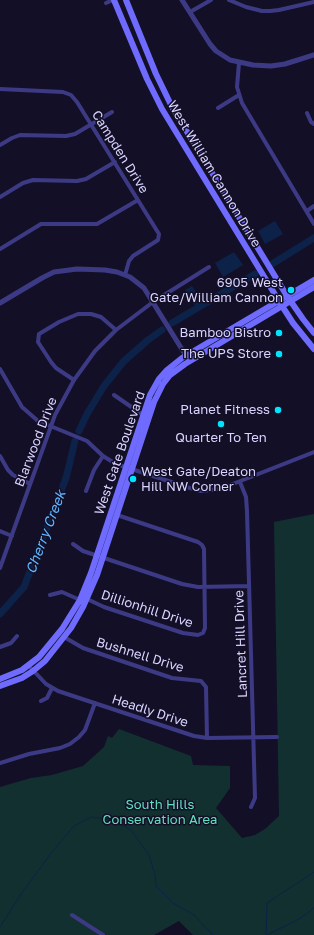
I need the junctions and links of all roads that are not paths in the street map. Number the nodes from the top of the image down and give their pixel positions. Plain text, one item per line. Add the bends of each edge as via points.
1 (114, 0) edge
2 (126, 0) edge
3 (182, 0) edge
4 (211, 0) edge
5 (229, 0) edge
6 (239, 2) edge
7 (303, 2) edge
8 (314, 2) edge
9 (106, 3) dead end
10 (190, 12) junction
11 (314, 56) edge
12 (239, 63) junction
13 (0, 90) edge
14 (239, 95) junction
15 (218, 108) dead end
16 (112, 112) dead end
17 (307, 113) dead end
18 (92, 124) junction
19 (314, 124) edge
20 (1, 143) edge
21 (198, 149) junction
22 (189, 155) junction
23 (115, 162) junction
24 (0, 197) edge
25 (138, 200) junction
26 (314, 206) edge
27 (307, 211) junction
28 (314, 224) edge
29 (0, 249) edge
30 (209, 267) dead end
31 (125, 275) junction
32 (314, 280) edge
33 (314, 288) edge
34 (288, 299) junction
35 (153, 302) junction
36 (0, 303) edge
37 (280, 303) junction
38 (116, 330) junction
39 (314, 333) edge
40 (222, 334) junction
41 (226, 340) junction
42 (314, 349) edge
43 (188, 358) junction
44 (0, 369) edge
45 (74, 380) junction
46 (114, 395) dead end
47 (143, 415) junction
48 (50, 426) junction
49 (314, 452) edge
50 (0, 456) edge
51 (103, 456) junction
52 (129, 469) junction
53 (240, 482) junction
54 (30, 484) junction
55 (86, 491) dead end
56 (117, 515) junction
57 (0, 531) edge
58 (12, 536) junction
59 (73, 544) dead end
60 (100, 557) junction
61 (0, 568) edge
62 (249, 586) junction
63 (204, 587) junction
64 (50, 595) dead end
65 (88, 599) junction
66 (80, 600) junction
67 (17, 636) dead end
68 (64, 637) junction
69 (0, 647) edge
70 (31, 669) junction
71 (0, 679) edge
72 (0, 686) edge
73 (52, 688) junction
74 (41, 701) dead end
75 (95, 703) junction
76 (277, 737) dead end
77 (207, 738) junction
78 (254, 738) junction
79 (0, 763) edge
80 (251, 807) dead end
81 (72, 915) dead end
82 (103, 935) edge

1 - 9 street
1 - 22 main road, West William Cannon Drive via 153,92
2 - 21 main road, West William Cannon Drive via 163,90
3 - 10 street
4 - 10 street
5 - 6 street
6 - 7 street via 262,11 279,10
7 - 8 street
10 - 12 street via 213,48
11 - 12 street via 277,66
12 - 14 street
13 - 18 street, Campden Drive via 66,93 75,98
14 - 15 street
14 - 27 street
16 - 18 street
17 - 19 street
18 - 20 street via 66,136 20,135
18 - 23 street, Campden Drive
21 - 22 main road
21 - 34 main road, West William Cannon Drive
22 - 37 main road, West William Cannon Drive
23 - 24 street via 86,179 33,180
23 - 25 street, Campden Drive
25 - 29 street via 97,224 41,224
25 - 31 street, Campden Drive via 159,236 158,240 133,256
26 - 27 street
27 - 28 street
30 - 35 street, Blarwood Drive
31 - 35 street via 141,285
31 - 36 street via 111,271 77,269 54,272
32 - 34 main road, West Gate Boulevard
33 - 34 main road, West Gate Boulevard
34 - 37 main road, West Gate Boulevard
34 - 39 main road, West William Cannon Drive
35 - 38 street, Blarwood Drive
35 - 43 street
37 - 40 main road, West Gate Boulevard
37 - 41 main road, West Gate Boulevard
37 - 42 main road, West William Cannon Drive
38 - 45 street, Blarwood Drive via 95,351
38 - 45 street via 101,317 78,314 40,334 38,342 51,362
40 - 41 main road
40 - 43 main road, West Gate Boulevard
41 - 43 main road, West Gate Boulevard
43 - 47 main road, West Gate Boulevard via 173,364 159,379
43 - 52 main road, West Gate Boulevard via 170,375 158,393
44 - 48 street via 27,413
45 - 48 street, Blarwood Drive
46 - 47 street
47 - 52 main road, West Gate Boulevard
48 - 51 street via 87,441
48 - 54 street, Blarwood Drive
49 - 53 street
50 - 54 street via 13,475
51 - 52 street
51 - 55 street
52 - 53 street via 201,491 220,489
52 - 56 main road, West Gate Boulevard
52 - 60 main road, West Gate Boulevard
53 - 62 street, Lancret Hill Drive via 247,503
54 - 58 street, Blarwood Drive
56 - 60 main road, West Gate Boulevard
56 - 63 street via 200,543 204,549
57 - 58 street
58 - 61 street, Blarwood Drive
59 - 60 street via 80,550
60 - 63 street via 182,584
60 - 65 main road, West Gate Boulevard
60 - 66 main road, West Gate Boulevard
62 - 63 street
62 - 78 street, Lancret Hill Drive
63 - 65 street, Dillionhill Drive via 206,626 198,635 176,631 104,607
64 - 66 street via 62,592
65 - 68 main road, West Gate Boulevard
66 - 70 main road, West Gate Boulevard
67 - 69 street via 11,643
68 - 70 main road, West Gate Boulevard via 45,661
68 - 77 street, Bushnell Drive via 83,648 172,678 201,681 206,687
70 - 71 main road, West Gate Boulevard
70 - 72 main road, West Gate Boulevard via 22,678
70 - 73 street, Headly Drive
73 - 74 street via 48,696
73 - 75 street, Headly Drive
75 - 77 street, Headly Drive
75 - 79 street via 85,730 70,744
76 - 78 street, Headly Drive
77 - 78 street, Headly Drive
78 - 80 street, Lancret Hill Drive via 255,798
81 - 82 street

